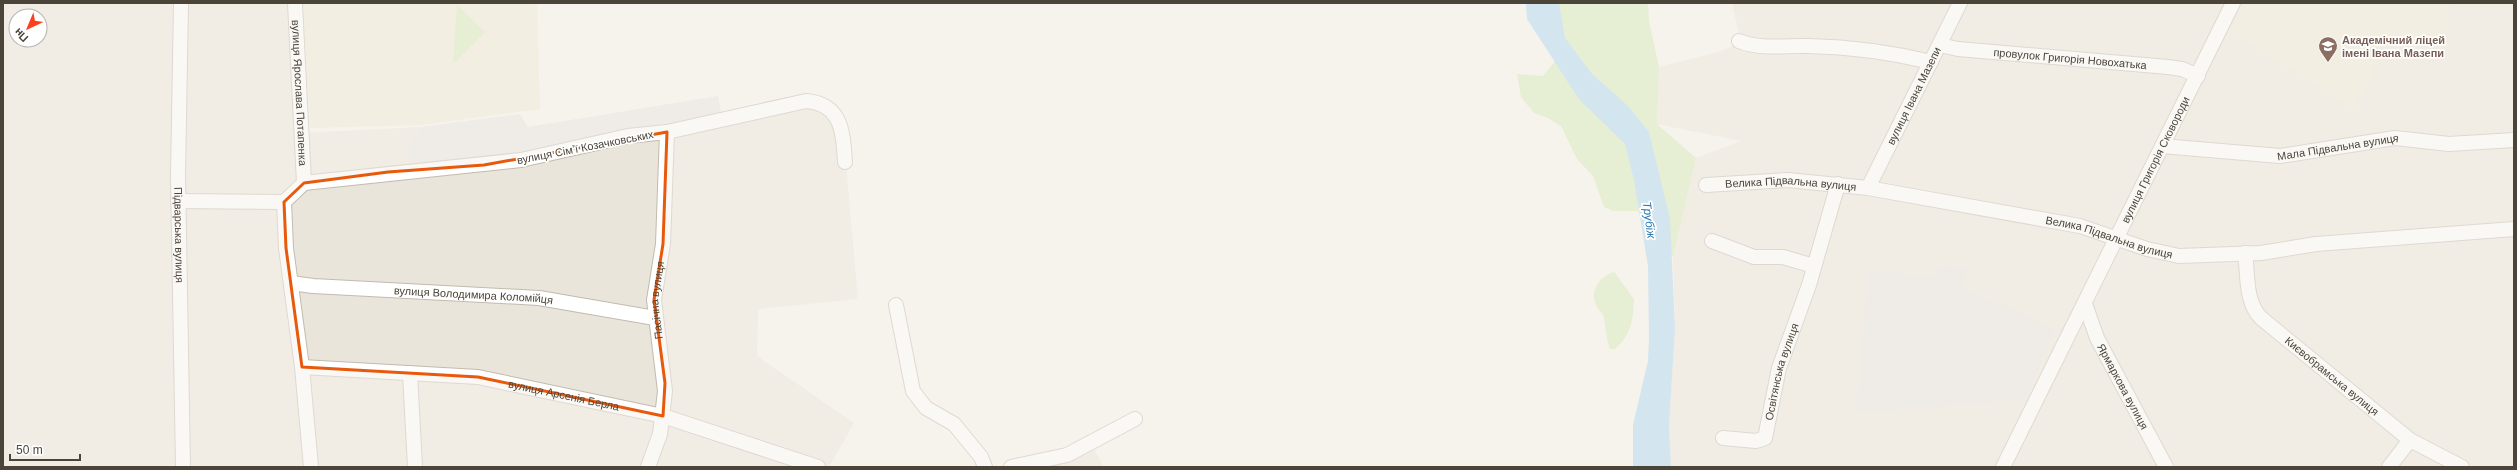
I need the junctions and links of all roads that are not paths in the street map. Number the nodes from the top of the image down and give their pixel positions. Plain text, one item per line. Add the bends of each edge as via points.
1 (181, 3) edge
2 (295, 3) edge
3 (1960, 3) edge
4 (2233, 3) edge
5 (1739, 41) dead end
6 (1940, 44) junction
7 (1931, 62) junction
8 (2198, 76) junction
9 (667, 132) junction
10 (2514, 140) edge
11 (2162, 146) junction
12 (845, 162) dead end
13 (304, 183) junction
14 (1838, 184) junction
15 (1706, 185) dead end
16 (1868, 188) junction
17 (178, 200) junction
18 (284, 202) junction
19 (2514, 229) edge
20 (2118, 238) junction
21 (1712, 241) dead end
22 (2245, 253) junction
23 (1814, 266) junction
24 (291, 283) junction
25 (896, 304) dead end
26 (2085, 304) junction
27 (655, 318) junction
28 (302, 368) junction
29 (410, 373) junction
30 (663, 416) junction
31 (1134, 419) dead end
32 (1723, 438) dead end
33 (2410, 440) junction
34 (183, 467) edge
35 (311, 467) edge
36 (415, 467) edge
37 (648, 467) edge
38 (818, 467) edge
39 (985, 467) edge
40 (1011, 467) edge
41 (2003, 467) edge
42 (2166, 467) edge
43 (2389, 467) edge
44 (2462, 467) edge

1 - 17 street, Підварська вулиця
2 - 13 street, вулиця Ярослава Потапенка
3 - 6 street, вулиця Івана Мазепи
4 - 8 street, вулиця Григорія Сковороди
5 - 7 street via 1753,45 1830,48
6 - 7 street, вулиця Івана Мазепи
6 - 8 street, провулок Григорія Новохатька via 1958,49 2168,67
7 - 16 street, вулиця Івана Мазепи
8 - 11 street, вулиця Григорія Сковороди
9 - 12 street, вулиця Сімʼї Козачковських via 799,102 812,102 828,107 836,117 842,134
9 - 13 street, вулиця Сімʼї Козачковських via 628,136 484,165 388,172
9 - 27 street, Пасічна вулиця via 663,244 655,289
10 - 11 street, Мала Підвальна вулиця via 2449,144 2395,138 2280,156
11 - 20 street, вулиця Григорія Сковороди
13 - 18 street
14 - 15 street, Велика Підвальна вулиця via 1768,180
14 - 16 street, Велика Підвальна вулиця
14 - 23 street, Освітянська вулиця
16 - 20 street, Велика Підвальна вулиця via 2080,226
17 - 18 street
17 - 34 street, Підварська вулиця
18 - 24 street
19 - 22 street, Велика Підвальна вулиця via 2316,244
20 - 22 street, Велика Підвальна вулиця via 2179,256
20 - 26 street, вулиця Григорія Сковороди
21 - 23 street via 1754,257 1783,257
22 - 33 street, Києвобрамська вулиця via 2250,299 2257,314
23 - 32 street, Освітянська вулиця via 1779,368 1765,438 1756,441
24 - 27 street, вулиця Володимира Коломійця via 539,298
24 - 28 street
25 - 39 street via 914,391 926,408 954,424 981,457
26 - 41 street, вулиця Григорія Сковороди
26 - 42 street, Ярмаркова вулиця via 2097,338
27 - 30 street, Пасічна вулиця via 665,383
28 - 29 street, вулиця Арсенія Берла
28 - 35 street
29 - 30 street, вулиця Арсенія Берла via 478,377
29 - 36 street
30 - 37 street, Пасічна вулиця via 659,440
30 - 38 street, вулиця Арсенія Берла
31 - 40 street via 1067,455
33 - 43 street
33 - 44 street, Києвобрамська вулиця

